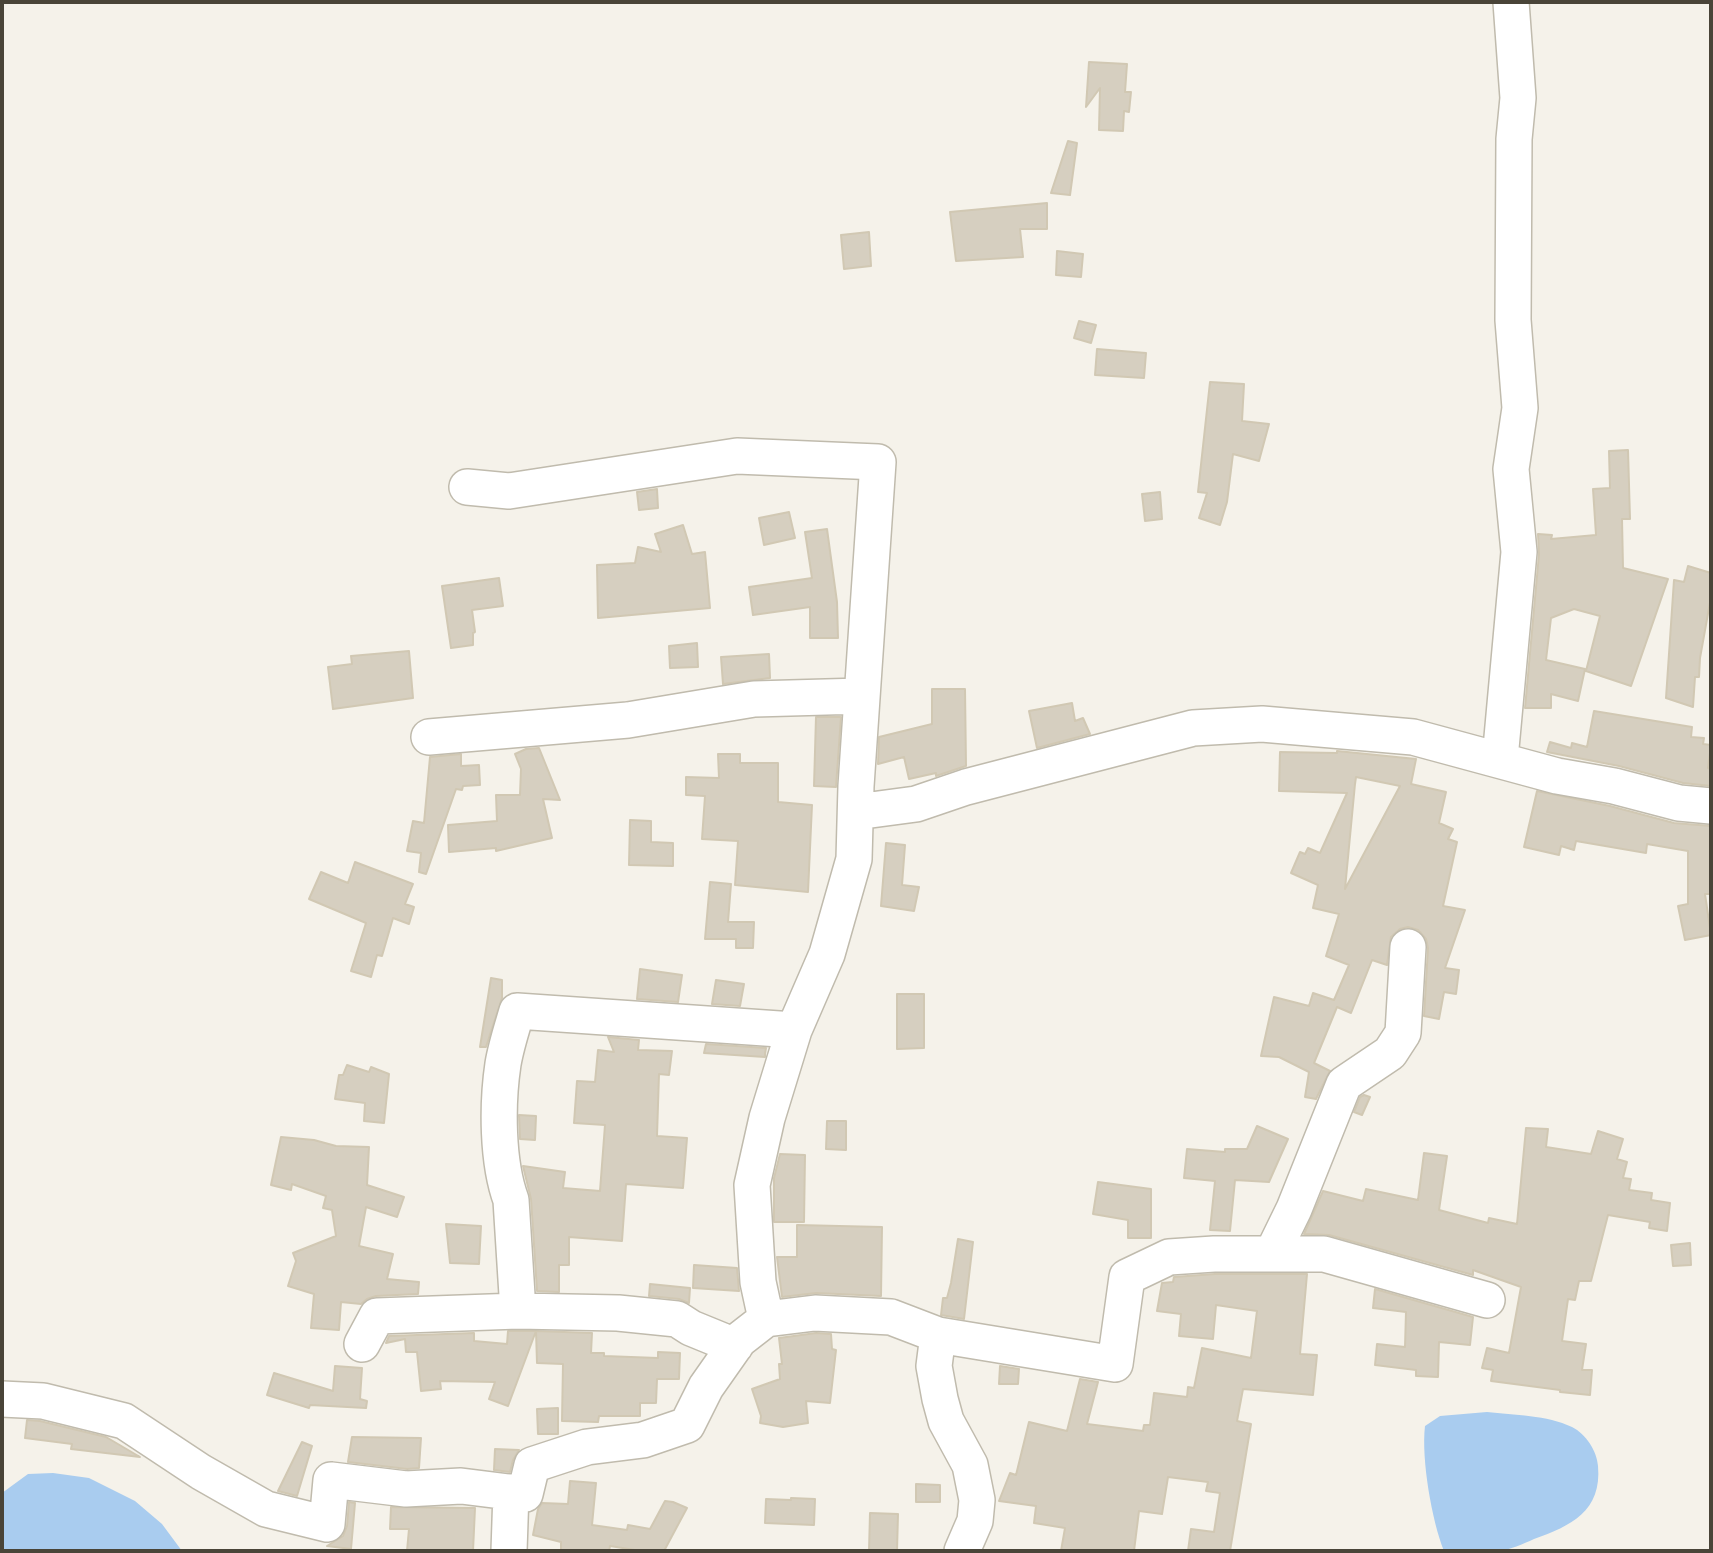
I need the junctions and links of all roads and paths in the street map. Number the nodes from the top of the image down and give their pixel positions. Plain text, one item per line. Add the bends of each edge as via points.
1 (1511, 2) edge
2 (467, 487) dead end
3 (862, 696) junction
4 (429, 737) dead end
5 (1500, 759) junction
6 (1711, 806) edge
7 (856, 812) junction
8 (1408, 947) dead end
9 (793, 1030) junction
10 (1272, 1254) junction
11 (1487, 1300) dead end
12 (518, 1311) junction
13 (766, 1319) junction
14 (938, 1335) junction
15 (362, 1343) dead end
16 (735, 1346) junction
17 (2, 1399) edge
18 (511, 1492) junction
19 (509, 1551) edge
20 (962, 1551) edge

1 - 5 street via 1518,97 1513,320 1520,408 1511,469 1519,552
2 - 3 street via 509,491 737,456 878,462
3 - 4 street via 754,699 628,720
3 - 7 street
5 - 6 street via 1557,776
5 - 7 street via 1413,737 1262,724 1193,727 916,804
7 - 9 street via 854,859 831,942
8 - 10 street via 1403,1033 1390,1053 1344,1084
9 - 12 street via 517,1011 503,1064 500,1120
9 - 13 street via 752,1185 758,1282
10 - 11 street via 1324,1254
10 - 14 street via 1169,1257 1126,1277 1115,1364
12 - 15 street via 377,1316
12 - 16 street via 677,1319
13 - 14 street via 815,1313 891,1317
13 - 16 street
14 - 20 street via 934,1366 940,1399 946,1421 970,1465 977,1500 975,1521
16 - 18 street via 687,1425 643,1440 587,1447 546,1460 533,1465 525,1494
17 - 18 street via 43,1401 124,1421 267,1509 327,1524 331,1480 406,1489 461,1486
18 - 19 street

